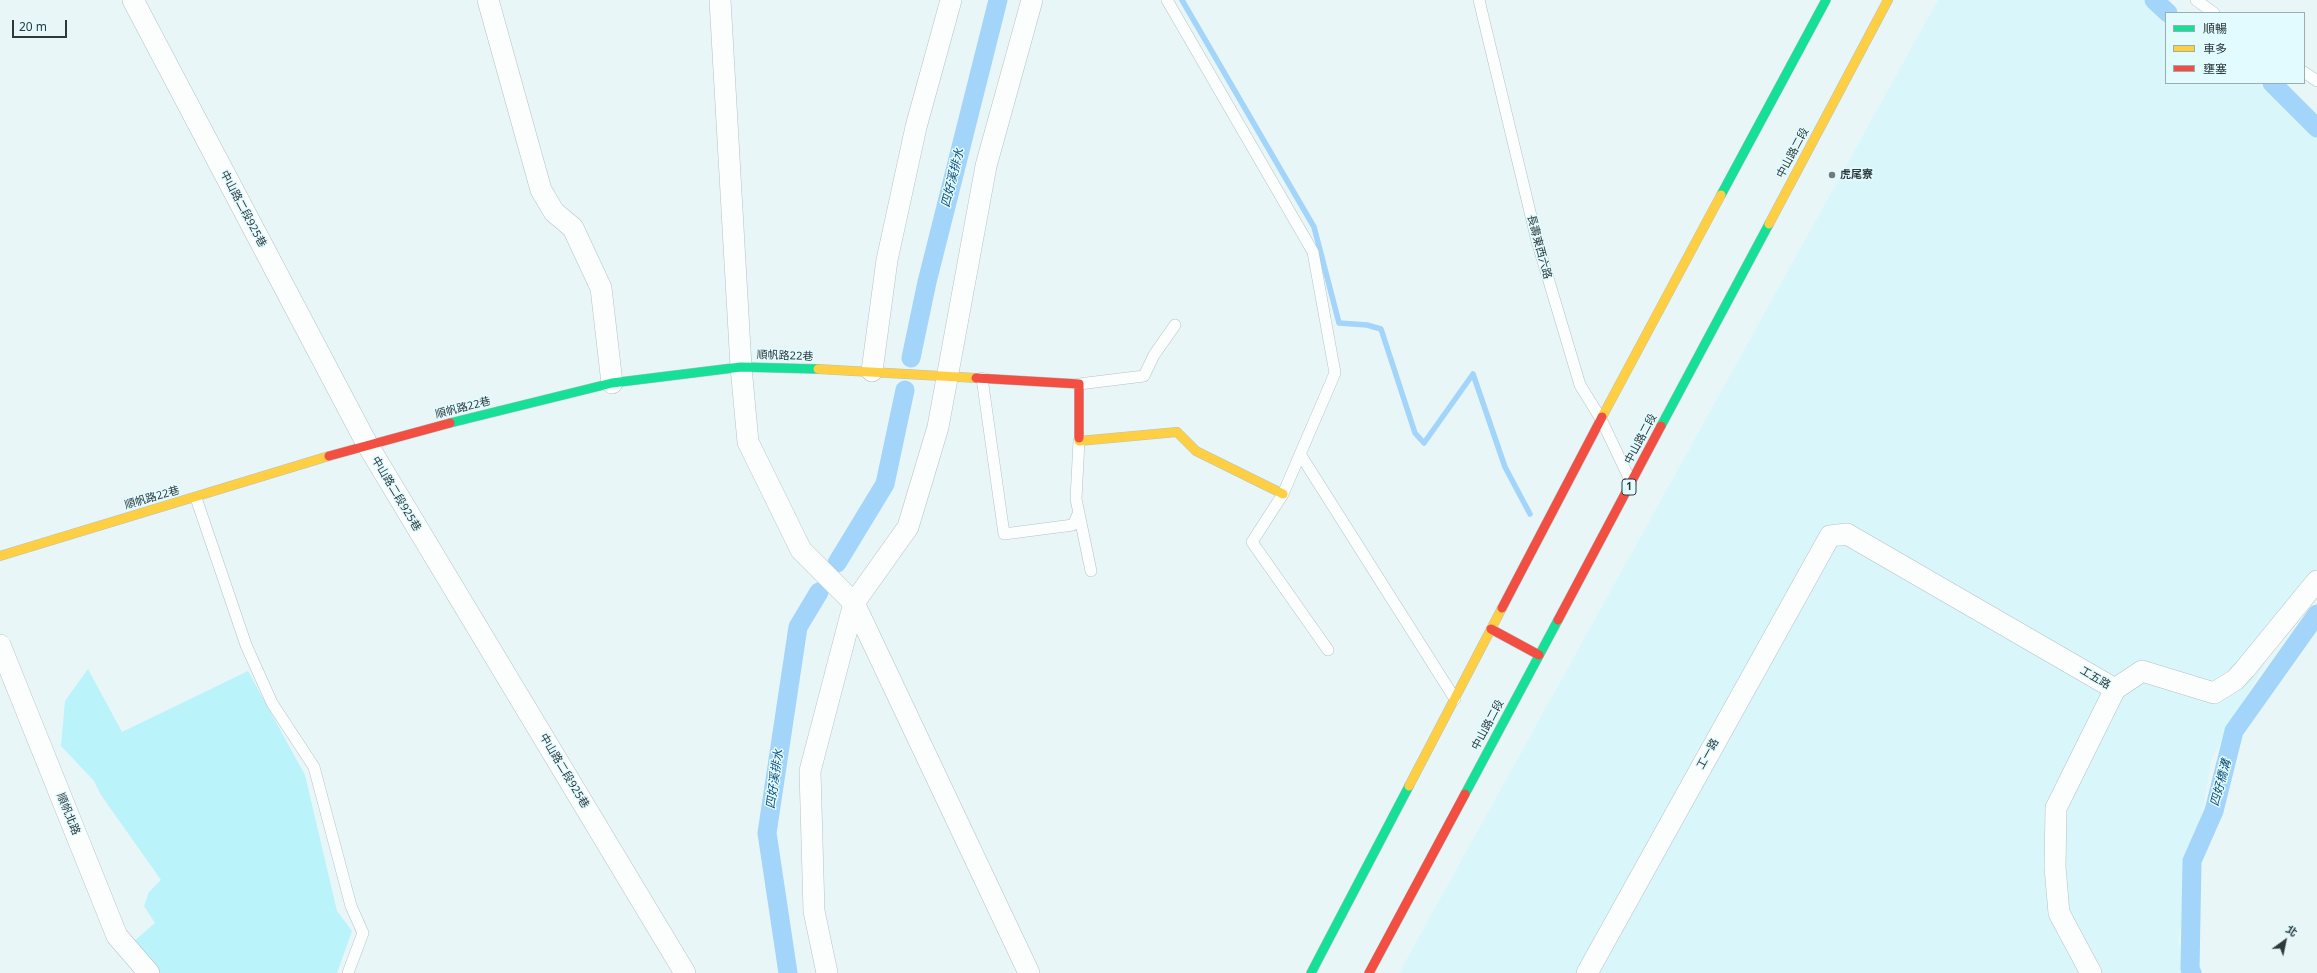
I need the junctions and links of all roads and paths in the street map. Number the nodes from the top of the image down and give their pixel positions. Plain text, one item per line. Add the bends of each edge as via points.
1 (133, 0) edge
2 (488, 0) edge
3 (720, 0) edge
4 (951, 0) edge
5 (1032, 0) edge
6 (1167, 0) edge
7 (1479, 0) edge
8 (1826, 0) edge
9 (1888, 0) edge
10 (2196, 0) edge
11 (2213, 12) edge
12 (2305, 73) edge
13 (2317, 81) edge
14 (1175, 325) dead end
15 (741, 367) junction
16 (872, 371) junction
17 (946, 377) junction
18 (982, 378) junction
19 (612, 383) junction
20 (1079, 384) junction
21 (1601, 419) junction
22 (1079, 441) junction
23 (366, 444) junction
24 (1300, 454) junction
25 (1631, 482) junction
26 (1283, 494) junction
27 (196, 498) junction
28 (1079, 512) junction
29 (1830, 536) joint
30 (0, 556) edge
31 (1091, 571) dead end
32 (2317, 581) edge
33 (854, 603) junction
34 (1491, 629) junction
35 (0, 645) edge
36 (1328, 650) dead end
37 (1539, 655) junction
38 (2114, 689) junction
39 (1454, 699) junction
40 (149, 973) edge
41 (348, 973) edge
42 (685, 973) edge
43 (827, 973) edge
44 (1029, 973) edge
45 (1311, 973) edge
46 (1369, 973) edge
47 (1587, 973) edge
48 (2091, 973) edge

1 - 23 street, 中山路二段925巷
2 - 19 street via 541,190 554,212 573,228 601,288
3 - 15 street
4 - 16 street via 916,127 887,260
5 - 17 street via 986,166
6 - 24 lane via 1313,252 1335,373
7 - 21 lane, 長壽東西六路 via 1537,242 1580,385
8 - 21 main road
9 - 25 main road, 中山路二段 / 1
10 - 11 lane
12 - 13 lane
14 - 20 lane via 1154,355 1144,376
15 - 16 main road, 順帆路22巷
15 - 19 main road, 順帆路22巷
15 - 33 street via 748,442 801,550
16 - 17 main road, 順帆路22巷
17 - 18 main road, 順帆路22巷
17 - 33 street via 938,427 908,527
18 - 20 main road, 順帆路22巷
18 - 28 lane via 1004,534 1073,525
19 - 23 main road, 順帆路22巷
20 - 22 main road
21 - 25 lane, 長壽東西六路
21 - 34 main road
22 - 26 main road via 1177,432 1196,451
22 - 28 lane via 1076,499
23 - 27 main road, 順帆路22巷
23 - 42 street, 中山路二段925巷
24 - 26 lane
24 - 39 lane
25 - 37 main road, 中山路二段 / 1
26 - 36 lane via 1252,542
27 - 30 main road, 順帆路22巷
27 - 41 lane via 246,645 272,703 314,767 351,906 363,933
28 - 31 lane
29 - 38 street, 工五路 via 1848,534
29 - 47 street, 工一路
32 - 38 street via 2235,680 2214,693 2142,672
33 - 43 street via 810,771 814,911
33 - 44 street
34 - 37 main road
34 - 39 main road
35 - 40 street, 順帆北路 via 117,936
37 - 46 main road, 中山路二段 / 1
38 - 48 street, 工五路 via 2056,808 2055,867 2059,913
39 - 45 main road

